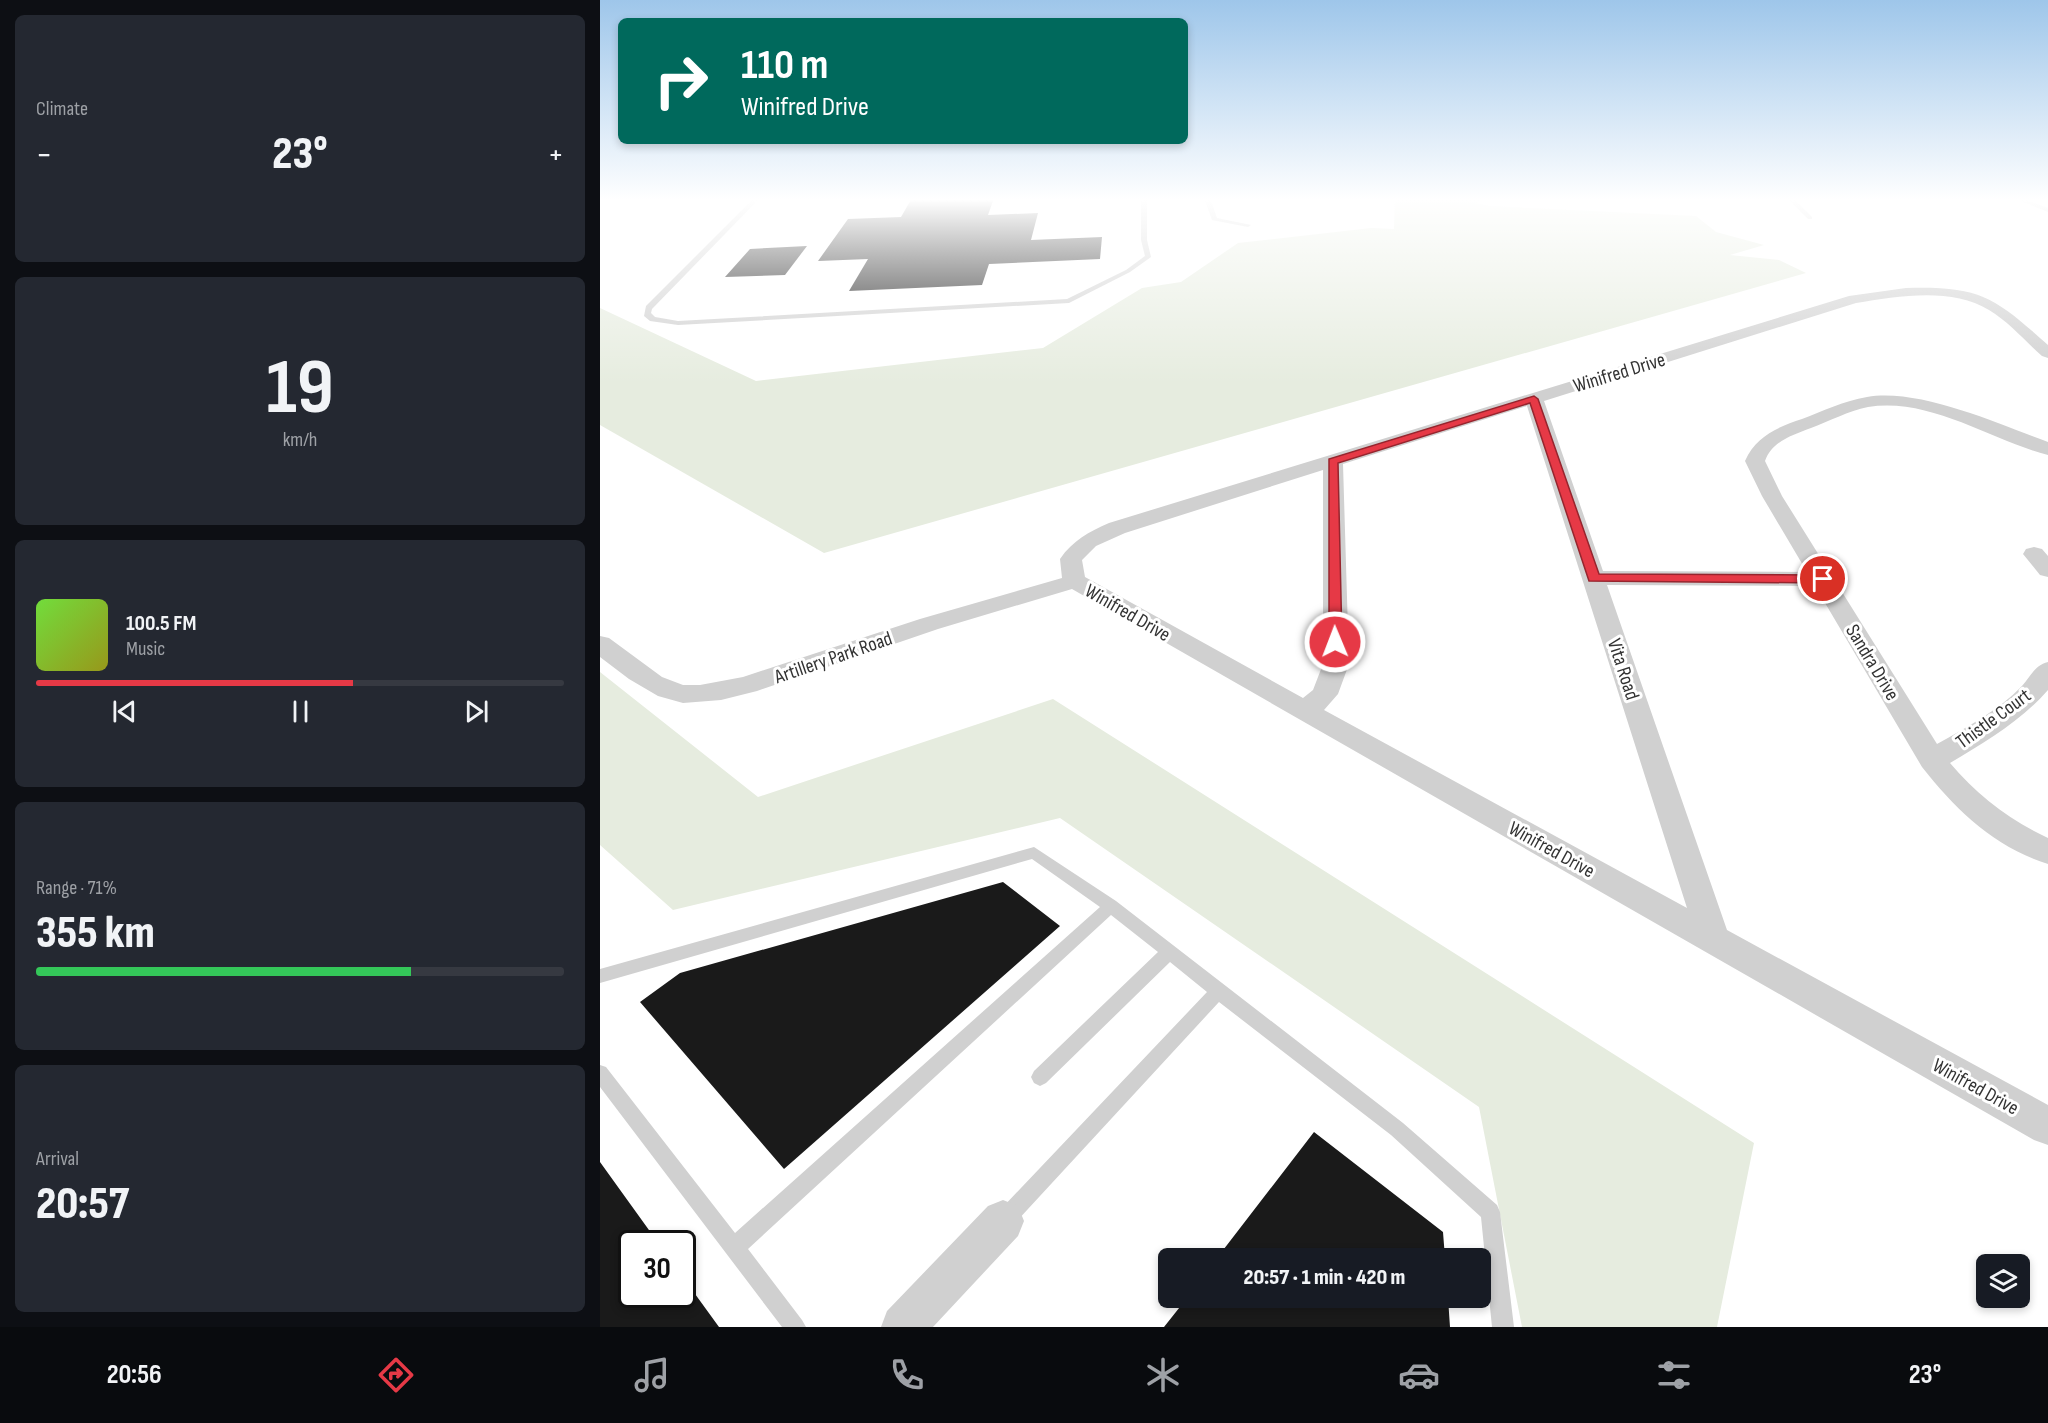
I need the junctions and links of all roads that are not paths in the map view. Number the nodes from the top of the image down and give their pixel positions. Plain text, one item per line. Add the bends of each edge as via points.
1 (696, 260) edge
2 (1145, 260) edge
3 (2048, 353) edge
4 (1534, 399) junction
5 (2048, 449) edge
6 (1333, 461) junction
7 (1594, 578) junction
8 (1823, 579) junction
9 (1076, 581) junction
10 (600, 644) edge
11 (2048, 670) edge
12 (1305, 712) junction
13 (1932, 760) junction
14 (2048, 852) edge
15 (1111, 906) junction
16 (1714, 940) junction
17 (1168, 952) junction
18 (600, 976) edge
19 (1218, 991) junction
20 (600, 1073) edge
21 (1040, 1077) dead end
22 (2048, 1126) edge
23 (1003, 1221) joint
24 (734, 1248) junction
25 (795, 1327) edge
26 (903, 1327) edge
27 (1503, 1327) edge

1 - 2 lane via 649,308 647,314 653,319 678,322 1069,301
3 - 4 street, Winifred Drive via 1987,302 1942,293 1880,294
4 - 6 street, Winifred Drive
4 - 7 street, Vita Road
5 - 8 street, Sandra Drive via 1918,405 1877,401 1859,404 1768,441 1758,450 1757,470
6 - 9 street, Winifred Drive via 1100,535 1088,541 1071,560
6 - 12 street via 1336,664 1325,694
7 - 8 street
7 - 16 street, Vita Road
8 - 13 street, Sandra Drive
9 - 10 street, Artillery Park Road via 929,624 723,692 671,693 654,686
9 - 12 street, Winifred Drive
11 - 13 street, Thistle Court via 2021,701
12 - 16 street, Winifred Drive
13 - 14 street, Sandra Drive via 1959,795 1979,813 2004,831
15 - 17 lane
15 - 18 lane via 1034,853
15 - 24 lane
16 - 22 street, Winifred Drive
17 - 19 lane
17 - 21 lane
19 - 23 lane
19 - 27 lane via 1397,1129 1491,1212
20 - 24 lane
23 - 26 street
24 - 25 lane

